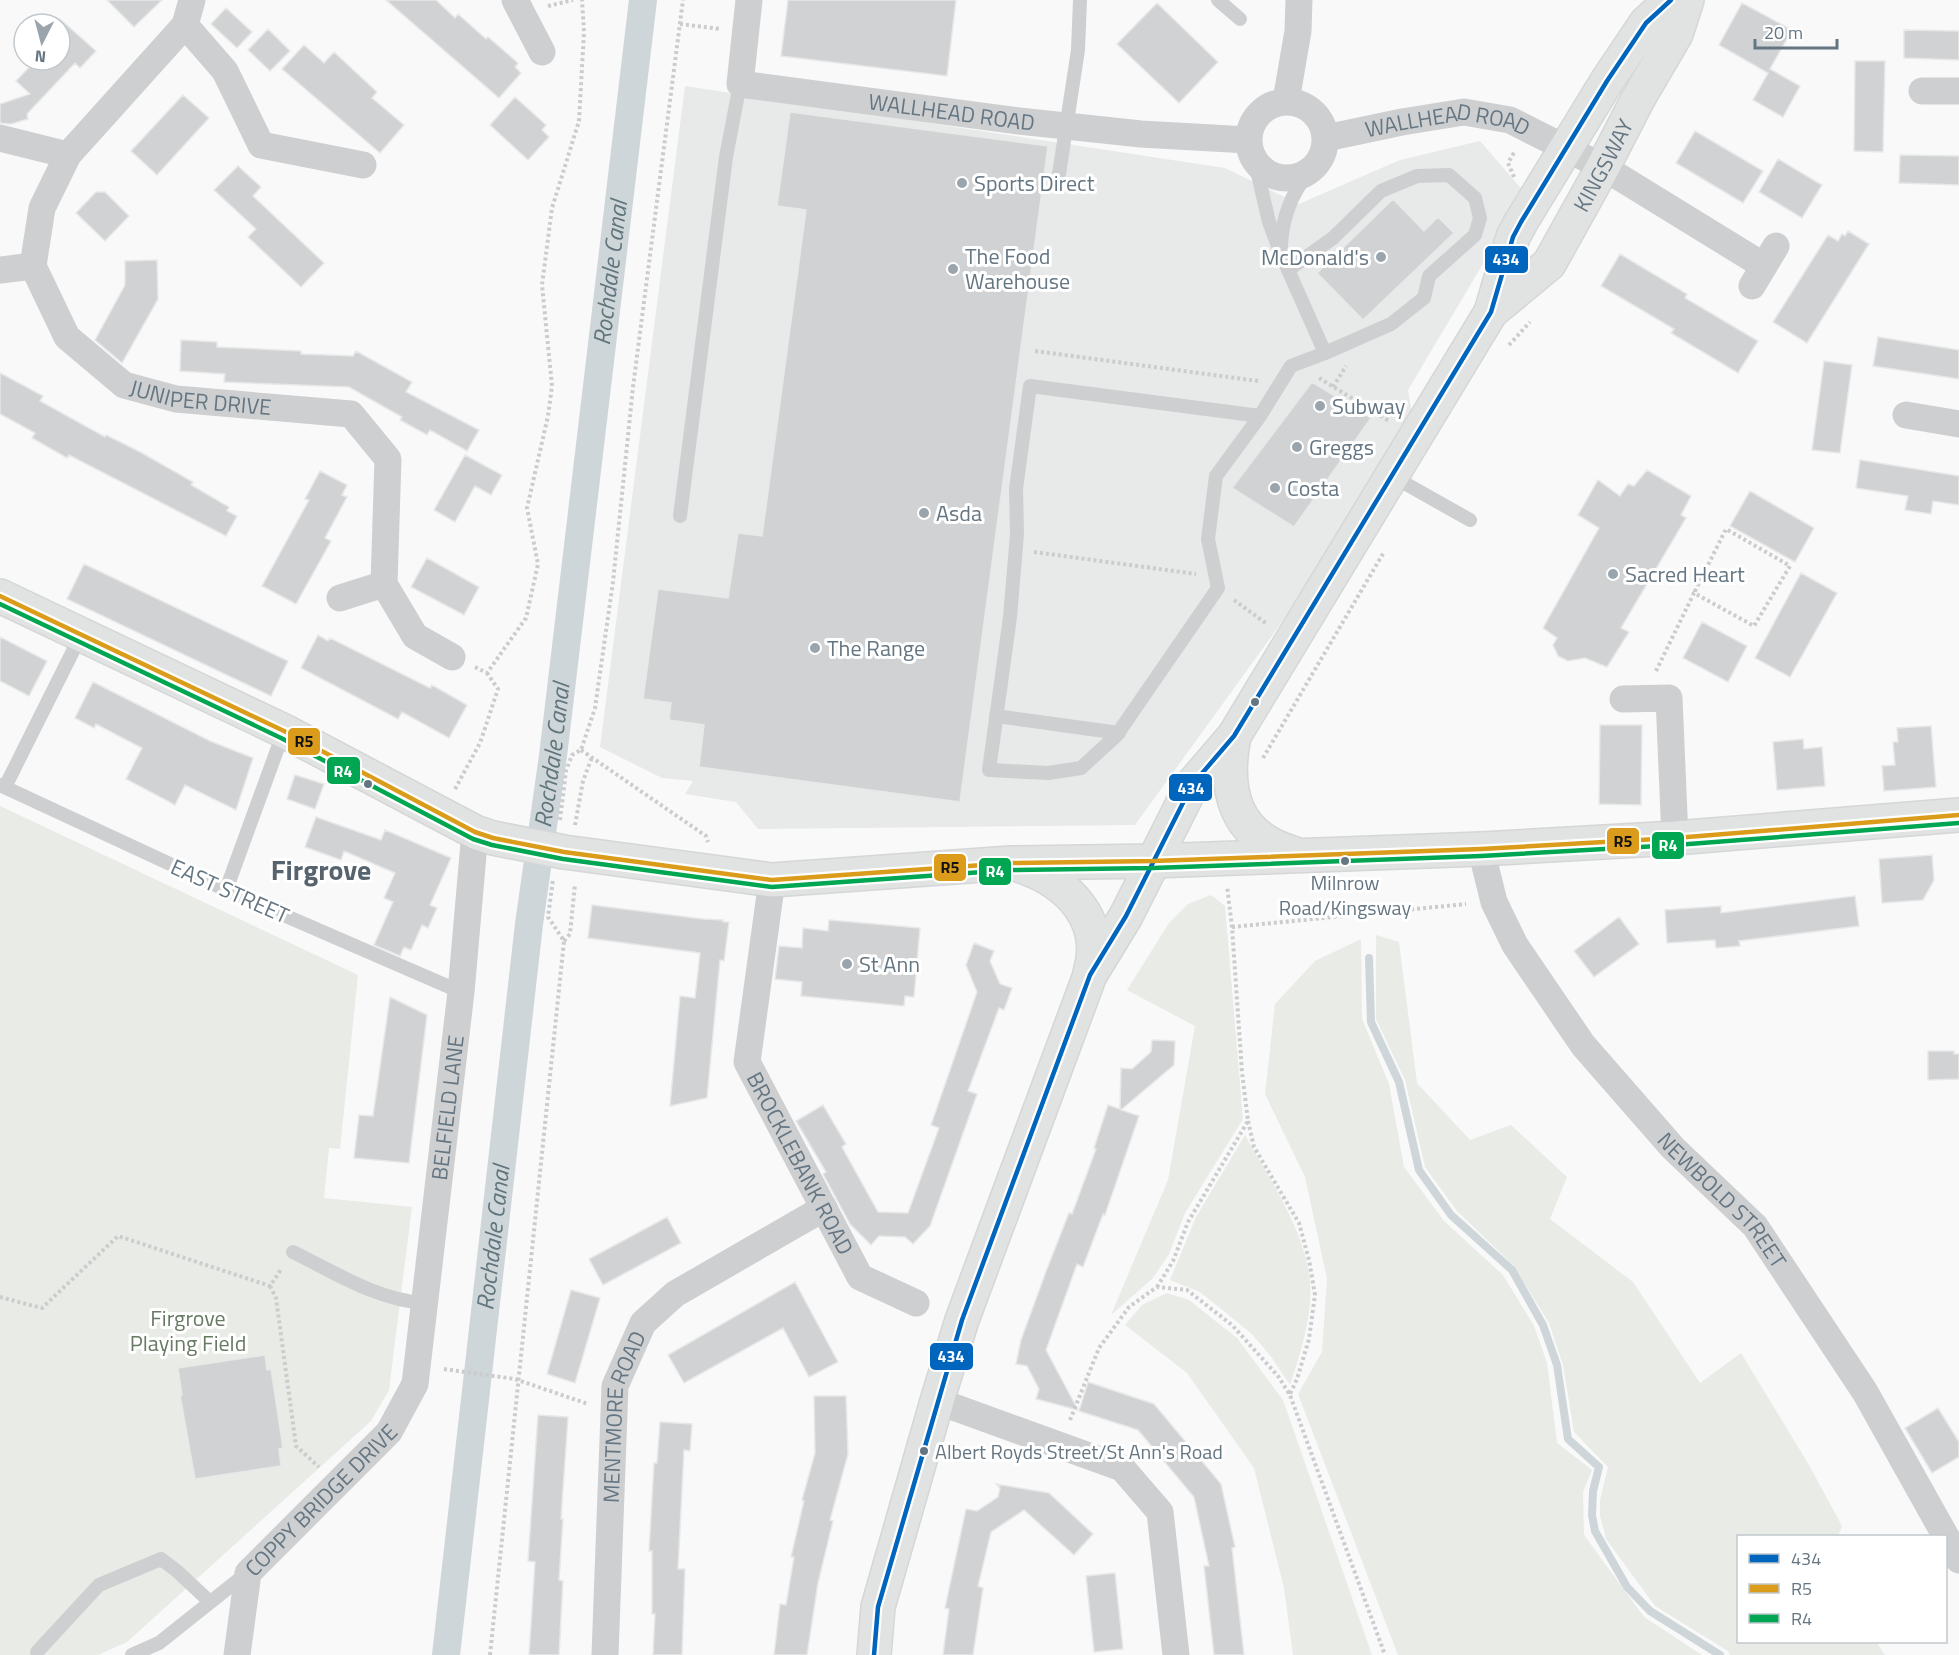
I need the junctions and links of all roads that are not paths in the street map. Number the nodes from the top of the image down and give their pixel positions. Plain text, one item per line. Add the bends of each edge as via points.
1 (749, 0) edge
2 (1080, 0) edge
3 (1218, 0) edge
4 (1299, 0) edge
5 (1671, 0) edge
6 (1687, 0) edge
7 (518, 1) edge
8 (189, 13) edge
9 (1240, 19) dead end
10 (542, 52) dead end
11 (740, 84) junction
12 (1922, 91) dead end
13 (1959, 91) edge
14 (1286, 101) junction
15 (1068, 125) junction
16 (0, 138) edge
17 (1326, 138) junction
18 (1566, 147) junction
19 (1252, 151) junction
20 (68, 155) junction
21 (363, 165) dead end
22 (1603, 167) junction
23 (1309, 172) junction
24 (1058, 187) dead end
25 (1281, 254) junction
26 (33, 266) junction
27 (1764, 266) dead end
28 (0, 270) edge
29 (1288, 270) junction
30 (1491, 312) junction
31 (1325, 353) junction
32 (1906, 415) dead end
33 (1260, 416) junction
34 (1959, 424) edge
35 (1392, 476) junction
36 (680, 516) dead end
37 (1470, 520) dead end
38 (384, 585) junction
39 (0, 596) edge
40 (340, 598) dead end
41 (81, 635) junction
42 (452, 657) road end
43 (1633, 698) road end
44 (996, 716) junction
45 (284, 731) junction
46 (1119, 733) junction
47 (1234, 736) junction
48 (2, 786) edge
49 (1959, 815) edge
50 (484, 835) junction
51 (1675, 838) junction
52 (1481, 849) junction
53 (1303, 855) junction
54 (1153, 861) junction
55 (1011, 863) junction
56 (772, 880) junction
57 (226, 890) junction
58 (1090, 975) junction
59 (461, 992) junction
60 (824, 1208) junction
61 (293, 1251) road end
62 (424, 1303) junction
63 (916, 1303) dead end
64 (415, 1384) joint
65 (937, 1401) junction
66 (1945, 1535) edge
67 (1947, 1539) edge
68 (1959, 1560) edge
69 (248, 1573) junction
70 (210, 1602) junction
71 (37, 1652) dead end
72 (132, 1655) edge
73 (237, 1655) edge
74 (604, 1655) edge
75 (874, 1655) edge
76 (1176, 1655) edge

1 - 11 street
2 - 15 lane
3 - 9 lane
4 - 14 street
5 - 18 main road, KINGSWAY via 1646,23
6 - 22 main road, KINGSWAY via 1676,34
7 - 10 street
8 - 20 street
8 - 21 street via 225,71 261,146
11 - 15 street, WALLHEAD ROAD
11 - 36 lane via 726,157
12 - 13 street
14 - 17 street via 1310,109 1319,118
14 - 19 street via 1264,109 1253,123
15 - 19 street, WALLHEAD ROAD
15 - 24 lane
16 - 20 street
17 - 18 street, WALLHEAD ROAD via 1464,112 1510,120
17 - 23 street via 1323,154
18 - 22 street, WALLHEAD ROAD
18 - 30 main road, KINGSWAY via 1514,237
19 - 23 street via 1264,171 1280,178
19 - 25 lane
20 - 26 street via 42,208
22 - 27 street, WALLHEAD ROAD
22 - 30 main road, KINGSWAY via 1549,264
23 - 25 lane via 1297,187 1281,226
25 - 29 lane
26 - 28 street
26 - 38 street, JUNIPER DRIVE via 67,337 124,385 176,399 351,414 388,459
29 - 31 lane
29 - 31 lane via 1332,238 1381,191 1417,176 1449,175 1475,198 1480,218 1475,235 1429,276 1424,298 1391,324
30 - 35 main road, KINGSWAY
31 - 33 lane via 1291,366
32 - 34 street
33 - 44 lane via 1030,386 1016,489 1010,616
33 - 46 lane via 1216,476 1208,539 1218,588
35 - 37 lane
35 - 47 main road, KINGSWAY
38 - 40 street
38 - 42 street via 416,636
39 - 41 main road
41 - 45 main road
41 - 48 lane
43 - 51 street via 1669,698
44 - 46 lane
44 - 46 lane via 989,770 1048,773 1081,768
45 - 50 main road
45 - 57 lane
47 - 53 main road via 1231,786 1242,817 1267,844
47 - 54 main road, KINGSWAY via 1192,785
48 - 57 lane, EAST STREET
49 - 51 main road
50 - 56 main road, bridge via 568,852
50 - 59 street, BELFIELD LANE
51 - 52 main road
52 - 53 main road
52 - 66 street, NEWBOLD STREET via 1494,902 1515,945 1583,1045 1672,1148 1755,1226 1865,1392
53 - 54 main road
54 - 55 main road
54 - 58 main road, KINGSWAY
55 - 56 main road
55 - 58 main road via 1048,877 1077,902 1093,939
56 - 60 street, BROCKLEBANK ROAD via 747,1062
57 - 59 lane, EAST STREET
58 - 65 main road via 964,1313
59 - 62 street, BELFIELD LANE
60 - 63 street, BROCKLEBANK ROAD via 860,1277
60 - 74 street, MENTMORE ROAD via 675,1294 643,1323 615,1386
61 - 62 lane via 362,1287 407,1302
62 - 64 street, BELFIELD LANE
64 - 69 street, COPPY BRIDGE DRIVE via 389,1432
65 - 75 main road via 878,1607
65 - 76 street via 1122,1468 1160,1512
67 - 68 street, NEWBOLD STREET
69 - 70 lane
69 - 73 street, COPPY BRIDGE DRIVE
70 - 71 lane via 161,1559 99,1585
70 - 72 lane via 159,1643

